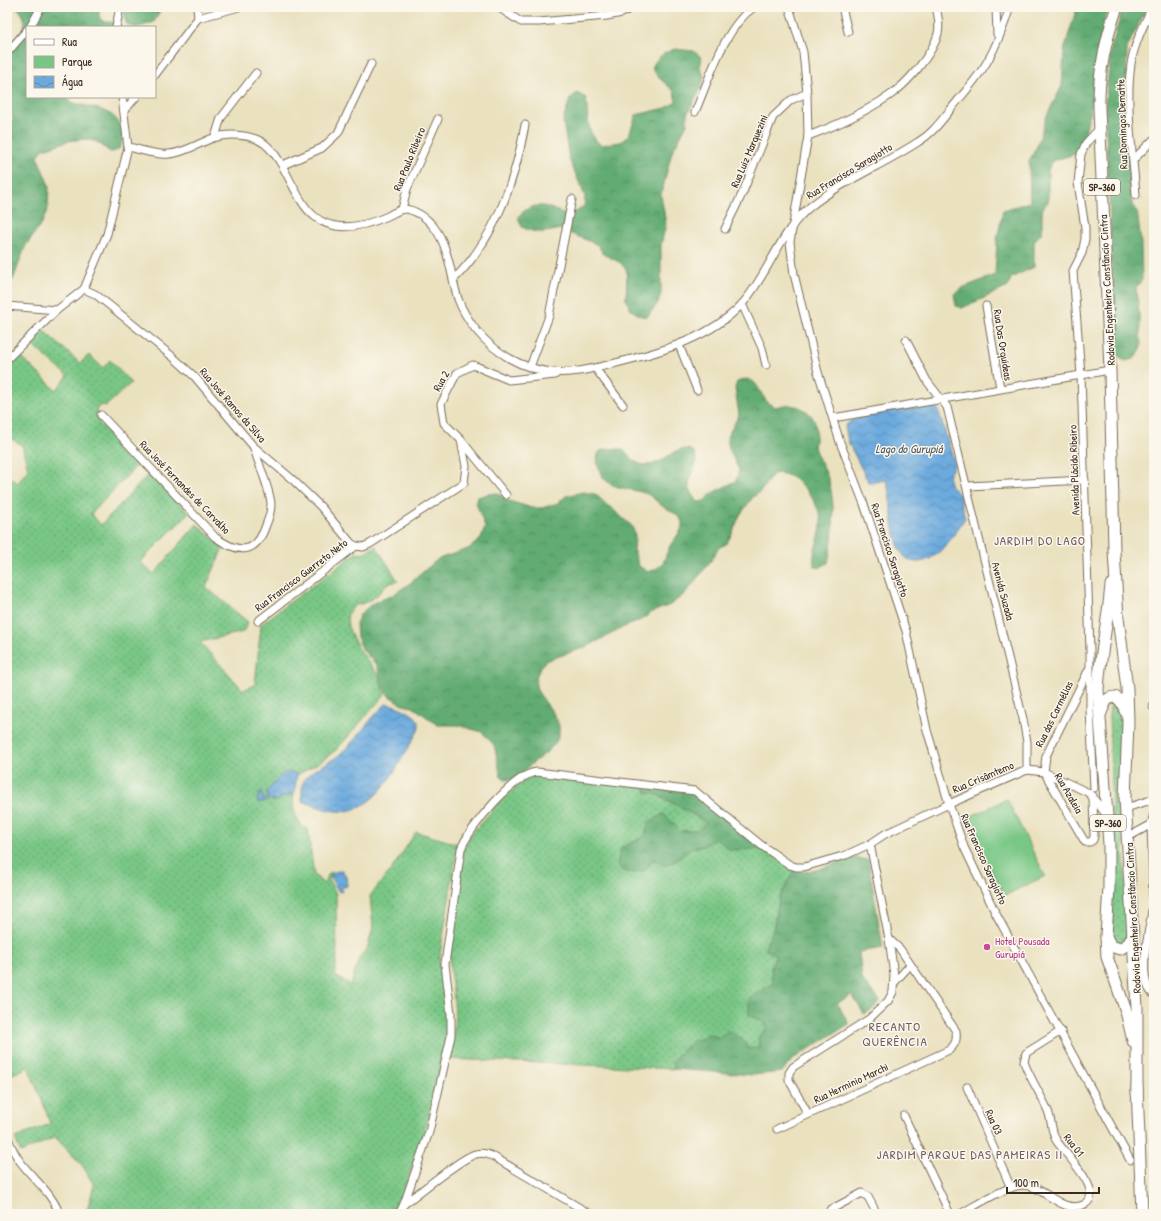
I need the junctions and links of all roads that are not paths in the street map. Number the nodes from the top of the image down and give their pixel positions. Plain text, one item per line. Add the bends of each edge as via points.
1 (120, 7) edge
2 (198, 7) edge
3 (239, 7) edge
4 (498, 7) edge
5 (633, 7) edge
6 (754, 7) edge
7 (789, 7) edge
8 (842, 7) edge
9 (936, 7) edge
10 (996, 7) edge
11 (1010, 7) edge
12 (1117, 7) edge
13 (1152, 7) edge
14 (39, 11) dead end
15 (198, 18) junction
16 (31, 26) edge
17 (116, 26) edge
18 (26, 31) edge
19 (848, 32) dead end
20 (997, 40) junction
21 (7, 53) edge
22 (371, 64) dead end
23 (256, 72) dead end
24 (156, 74) edge
25 (807, 93) junction
26 (122, 98) edge
27 (135, 98) edge
28 (124, 111) junction
29 (695, 112) dead end
30 (438, 119) dead end
31 (525, 124) dead end
32 (1099, 129) junction
33 (808, 136) junction
34 (215, 137) junction
35 (1154, 139) edge
36 (128, 147) junction
37 (1134, 159) junction
38 (283, 165) junction
39 (1136, 195) dead end
40 (572, 199) dead end
41 (402, 209) junction
42 (792, 225) junction
43 (724, 230) dead end
44 (454, 279) junction
45 (84, 289) junction
46 (742, 304) junction
47 (7, 306) edge
48 (986, 306) dead end
49 (57, 310) junction
50 (906, 340) dead end
51 (679, 345) junction
52 (7, 359) edge
53 (766, 365) dead end
54 (530, 367) junction
55 (595, 368) junction
56 (1110, 370) junction
57 (572, 373) junction
58 (1081, 375) junction
59 (1000, 388) junction
60 (697, 390) dead end
61 (941, 398) junction
62 (623, 405) dead end
63 (101, 415) dead end
64 (833, 418) junction
65 (461, 440) junction
66 (253, 446) junction
67 (1085, 480) junction
68 (968, 486) junction
69 (506, 495) dead end
70 (356, 546) junction
71 (1114, 551) junction
72 (258, 621) dead end
73 (1090, 668) junction
74 (1100, 718) junction
75 (1128, 723) junction
76 (1104, 767) junction
77 (1027, 770) junction
78 (1044, 772) junction
79 (1092, 793) junction
80 (1154, 799) edge
81 (949, 804) junction
82 (1126, 808) junction
83 (1154, 814) edge
84 (1108, 818) junction
85 (1153, 824) edge
86 (1128, 837) junction
87 (870, 844) junction
88 (1133, 935) junction
89 (1154, 935) edge
90 (1106, 936) junction
91 (889, 938) junction
92 (1146, 938) junction
93 (910, 965) junction
94 (894, 983) junction
95 (1154, 995) edge
96 (1061, 1032) junction
97 (967, 1087) dead end
98 (1137, 1093) junction
99 (808, 1114) junction
100 (904, 1116) dead end
101 (777, 1130) dead end
102 (7, 1135) edge
103 (1130, 1160) dead end
104 (1011, 1188) junction
105 (404, 1204) junction
106 (830, 1210) dead end
107 (60, 1214) edge
108 (399, 1214) edge
109 (590, 1214) edge
110 (877, 1214) edge
111 (950, 1214) edge
112 (960, 1214) edge
113 (1142, 1214) edge

1 - 17 street
2 - 15 street
3 - 15 street
4 - 5 street via 521,22 539,22 607,16
6 - 29 street via 746,12 727,38
7 - 25 street via 801,41
8 - 19 street
9 - 33 street via 938,34 923,61 900,88 825,130
10 - 20 street
11 - 20 street, Rua Francisco Saragiotto
12 - 32 main road, Rodovia Engenheiro Constâncio Cintra / SP-360 via 1101,69
13 - 37 street, Rua Domingos Dematte via 1137,40 1131,64
14 - 16 street
15 - 24 street
18 - 21 street
20 - 42 street, Rua Francisco Saragiotto via 978,75 929,134 832,191 803,212
22 - 38 street via 338,133 322,148
23 - 34 street via 221,118
25 - 33 street
25 - 43 street, Rua Luiz Marquezini via 791,100 773,117 743,192
26 - 28 street
27 - 28 street
28 - 36 street
30 - 41 street, Rua Paulo Ribeiro via 407,189
31 - 44 street via 518,160 496,220 470,263
32 - 56 main road, Rodovia Engenheiro Constâncio Cintra / SP-360
32 - 58 street, Avenida Plácido Ribeiro via 1086,143 1081,154 1078,183 1085,239 1082,253 1073,271
33 - 42 street
34 - 36 street via 168,155
34 - 38 street via 252,137 264,143
35 - 37 street
36 - 45 street via 107,234
37 - 39 street, Rua Domingos Dematte
38 - 41 street via 304,204 324,223 338,227 372,223
40 - 54 street via 549,316
41 - 44 street via 412,210 431,224 448,255
42 - 46 street via 763,275
42 - 64 street, Rua Francisco Saragiotto via 790,242 794,274 818,372
44 - 54 street via 464,313 476,330 492,347
45 - 49 street
45 - 66 street, Rua José Ramos da Silva via 95,294 195,377
46 - 51 street via 716,326
46 - 53 street via 762,348
47 - 49 street
48 - 59 street, Rua Das Orquideas
49 - 52 street
50 - 61 street, Avenida Suzada via 927,381
51 - 55 street
51 - 60 street
54 - 57 street
55 - 57 street
55 - 62 street
56 - 58 street
56 - 71 main road, Rodovia Engenheiro Constâncio Cintra / SP-360
57 - 65 street, Rua 2 via 509,380 472,365 457,373 441,404 444,423
58 - 59 street
58 - 67 street, Avenida Plácido Ribeiro
59 - 61 street
61 - 64 street
61 - 68 street, Avenida Suzada via 947,407
63 - 66 street, Rua José Fernandes de Carvalho via 215,537 234,549 256,544 262,538 270,513 270,496
64 - 81 street, Rua Francisco Saragiotto via 906,631 927,730
65 - 69 street, Rua 2
65 - 70 street, Rua Francisco Guerreto Neto via 466,466 464,483 370,544
66 - 70 street, Rua José Ramos da Silva via 321,507 351,544
67 - 68 street
67 - 73 street, Avenida Plácido Ribeiro
68 - 77 street, Avenida Suzada via 1027,742
70 - 72 street, Rua Francisco Guerreto Neto
71 - 74 main road, Rodovia Engenheiro Constâncio Cintra / SP-360 via 1109,610 1099,667
71 - 75 main road, Rodovia Engenheiro Constâncio Cintra / SP-360
73 - 78 street, Rua das Carmélias via 1046,756
73 - 79 street, Avenida Plácido Ribeiro
74 - 75 main road via 1107,700 1116,698 1123,703
74 - 76 main road, Rodovia Engenheiro Constâncio Cintra / SP-360
75 - 82 main road, Rodovia Engenheiro Constâncio Cintra / SP-360
76 - 79 street
76 - 84 main road, Rodovia Engenheiro Constâncio Cintra / SP-360
77 - 78 street
77 - 81 street, Rua Crisâmtemo
78 - 79 street
78 - 79 street, Rua Azaleia via 1085,842 1090,842 1094,836
79 - 84 street
80 - 82 street
81 - 87 street via 885,834
81 - 96 street, Rua Francisco Saragiotto via 964,847 996,914
82 - 86 main road, Rodovia Engenheiro Constâncio Cintra / SP-360
83 - 85 street
84 - 90 main road, Rodovia Engenheiro Constâncio Cintra / SP-360 via 1110,887
85 - 86 street
85 - 92 street via 1153,904
86 - 88 main road, Rodovia Engenheiro Constâncio Cintra / SP-360
87 - 91 street, Rua Herminio Marchi
87 - 105 street via 846,855 796,867 761,845 696,791 537,772 525,775 499,798 469,833 461,849 445,964 451,1036 433,1116
88 - 90 main road via 1129,944 1120,949 1111,946
88 - 98 main road, Rodovia Engenheiro Constâncio Cintra / SP-360 via 1137,1008
89 - 92 street
90 - 98 main road, Rodovia Engenheiro Constâncio Cintra / SP-360 via 1107,957 1132,1034
91 - 93 street, Rua Herminio Marchi
91 - 94 street, Rua Herminio Marchi
92 - 95 street via 1145,969 1148,987
93 - 94 street
93 - 99 street, Rua Herminio Marchi via 956,1031 957,1039 954,1046
94 - 99 street, Rua Herminio Marchi via 893,992 880,1010 793,1067 789,1073 791,1087
96 - 103 street, Rua Francisco Saragiotto
96 - 104 street, Rua 01 via 1026,1053 1024,1062 1048,1112 1057,1141 1082,1171 1090,1199 1087,1203 1074,1207 1025,1185
97 - 104 street, Rua 03
98 - 113 main road, Rodovia Engenheiro Constâncio Cintra / SP-360
99 - 101 street
100 - 111 street
102 - 107 street via 17,1159 45,1190
104 - 112 street, Rua 01
105 - 108 street
105 - 109 street via 469,1156 483,1154 494,1157
106 - 110 street via 862,1194 868,1197

